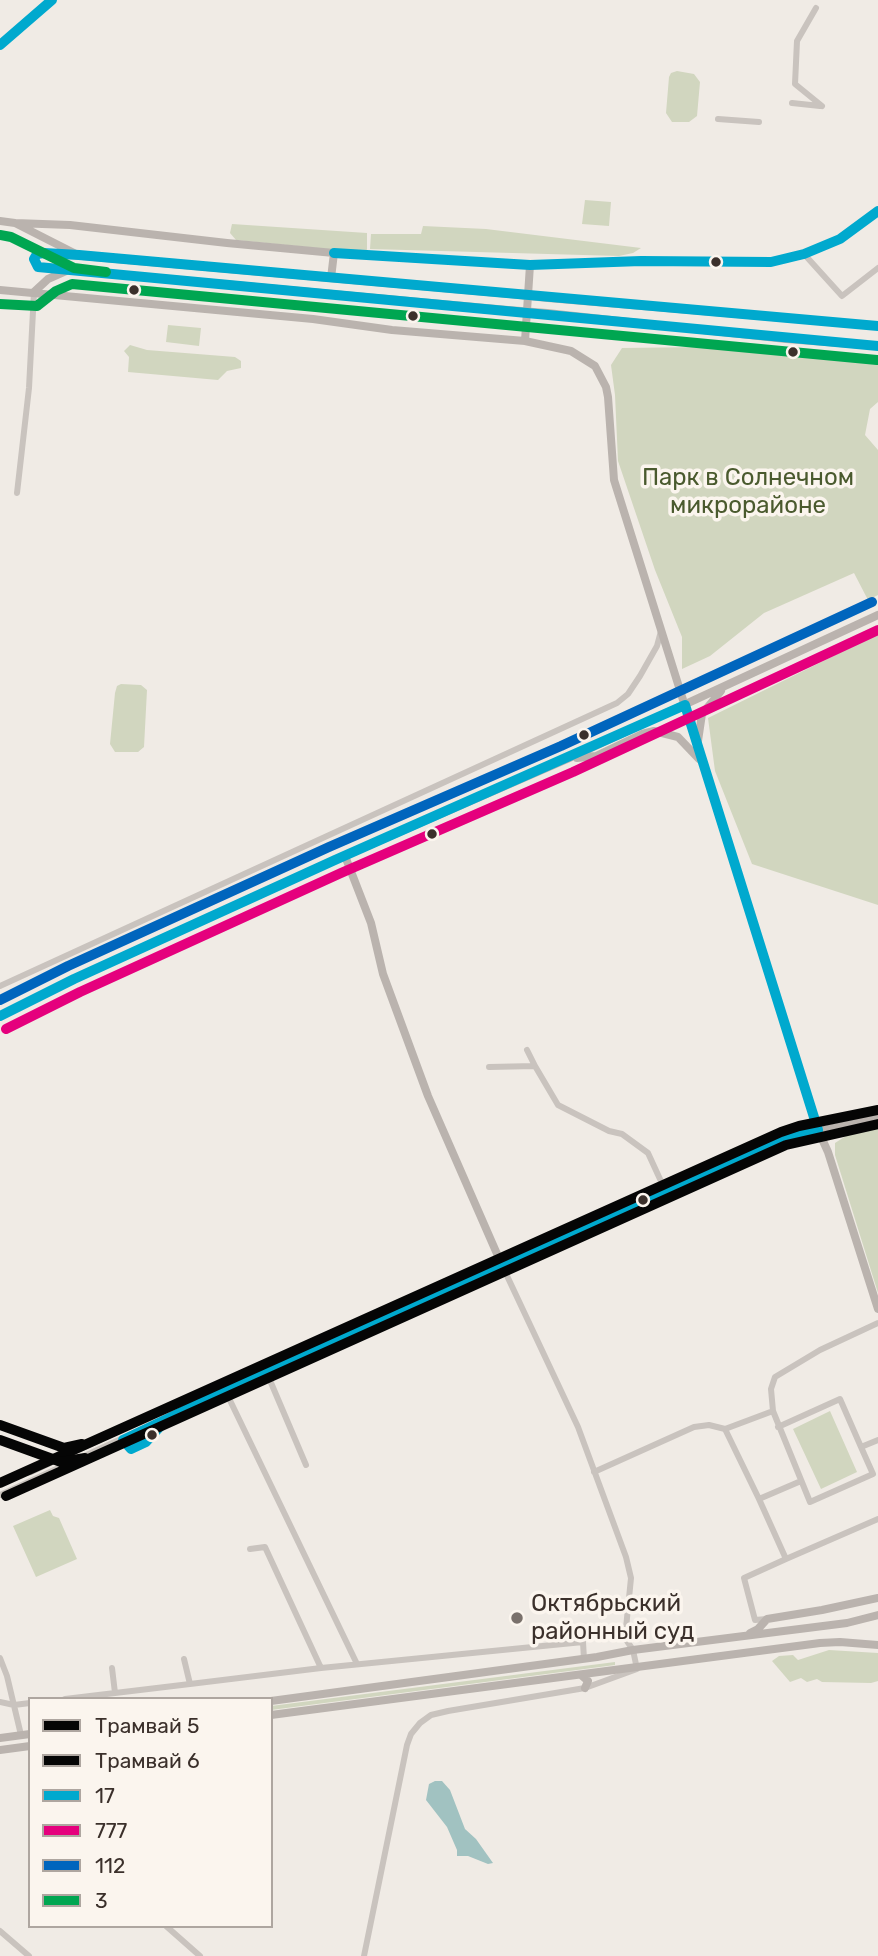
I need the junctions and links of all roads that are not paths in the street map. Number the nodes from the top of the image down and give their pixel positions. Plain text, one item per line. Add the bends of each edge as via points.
1 (52, 0) edge
2 (816, 8) dead end
3 (0, 45) edge
4 (792, 103) dead end
5 (718, 119) dead end
6 (759, 122) dead end
7 (878, 211) edge
8 (0, 221) edge
9 (15, 223) junction
10 (334, 253) junction
11 (804, 254) junction
12 (79, 255) junction
13 (530, 265) junction
14 (878, 268) edge
15 (70, 270) junction
16 (331, 278) junction
17 (0, 289) edge
18 (34, 292) junction
19 (878, 327) edge
20 (526, 341) junction
21 (878, 346) edge
22 (17, 493) dead end
23 (878, 615) edge
24 (662, 629) junction
25 (725, 687) junction
26 (685, 705) junction
27 (698, 751) junction
28 (567, 759) junction
29 (701, 761) junction
30 (345, 856) junction
31 (0, 986) edge
32 (0, 1016) edge
33 (527, 1050) dead end
34 (534, 1066) junction
35 (489, 1068) dead end
36 (878, 1118) edge
37 (818, 1130) junction
38 (664, 1190) junction
39 (501, 1263) junction
40 (878, 1309) edge
41 (878, 1323) edge
42 (265, 1371) junction
43 (225, 1390) junction
44 (773, 1411) junction
45 (778, 1427) junction
46 (725, 1429) junction
47 (878, 1440) edge
48 (861, 1447) junction
49 (306, 1465) dead end
50 (594, 1472) junction
51 (801, 1481) junction
52 (0, 1495) edge
53 (759, 1500) junction
54 (878, 1519) edge
55 (250, 1549) dead end
56 (786, 1559) junction
57 (878, 1598) edge
58 (878, 1615) edge
59 (767, 1619) junction
60 (747, 1635) junction
61 (878, 1645) edge
62 (632, 1650) junction
63 (0, 1658) edge
64 (184, 1659) dead end
65 (584, 1659) junction
66 (357, 1664) junction
67 (113, 1668) dead end
68 (321, 1668) junction
69 (637, 1669) junction
70 (581, 1675) junction
71 (190, 1684) junction
72 (585, 1688) junction
73 (115, 1693) junction
74 (82, 1697) edge
75 (273, 1701) edge
76 (0, 1702) edge
77 (28, 1703) edge
78 (14, 1704) junction
79 (273, 1715) edge
80 (25, 1734) edge
81 (0, 1738) edge
82 (28, 1746) edge
83 (0, 1750) edge
84 (168, 1928) edge
85 (0, 1931) edge
86 (29, 1956) edge
87 (200, 1956) edge
88 (364, 1956) edge

1 - 3 main road
2 - 4 street via 797,41 795,84 822,106
5 - 6 street
7 - 11 main road via 840,239
8 - 9 main road
9 - 10 main road
9 - 12 main road
10 - 13 main road
10 - 16 main road
11 - 13 main road via 771,262
11 - 14 street via 842,296
12 - 15 main road via 44,253 34,259 38,267
12 - 16 main road
13 - 20 main road
15 - 18 main road via 48,279
15 - 21 main road, bridge
16 - 19 main road, bridge
17 - 18 main road
18 - 20 main road
18 - 22 street
20 - 24 main road via 571,351 601,374 608,397 614,480
23 - 25 main road
24 - 26 main road
24 - 31 street via 640,676 617,702
25 - 26 main road
25 - 27 main road via 702,713
26 - 27 main road
26 - 28 main road
27 - 29 main road
28 - 29 main road via 596,756 654,732 678,737
28 - 30 main road
29 - 37 main road
30 - 32 main road
30 - 39 main road via 406,1039
33 - 34 street
34 - 35 street
34 - 38 street via 558,1105 622,1134 649,1153
36 - 37 main road
37 - 38 main road via 779,1140
37 - 40 main road
38 - 39 main road
39 - 42 street
39 - 50 street via 578,1427
41 - 44 street via 775,1377
42 - 43 street
42 - 49 street
43 - 52 street
43 - 66 street
44 - 45 street
44 - 46 street
45 - 48 street via 840,1399
45 - 51 street
46 - 50 street via 694,1427
46 - 53 street
47 - 48 street
48 - 51 street via 873,1474 810,1502
50 - 62 street via 631,1578 625,1638
51 - 53 street
53 - 56 street
54 - 56 street
55 - 68 street via 265,1547
56 - 59 street via 744,1578 755,1620
57 - 59 main road
58 - 60 main road
59 - 60 main road
60 - 62 main road
61 - 69 main road via 820,1643
62 - 65 main road
62 - 69 street
63 - 78 street
64 - 71 street
65 - 66 street via 583,1642
65 - 75 main road
66 - 68 street
67 - 73 street
68 - 71 street
69 - 70 main road
69 - 72 street
70 - 72 main road via 588,1681
70 - 79 main road
71 - 73 street
72 - 88 street via 448,1711 420,1723 407,1745
73 - 74 street
76 - 78 street
77 - 78 street
78 - 80 street
80 - 81 main road
82 - 83 main road
84 - 87 street
85 - 86 street

